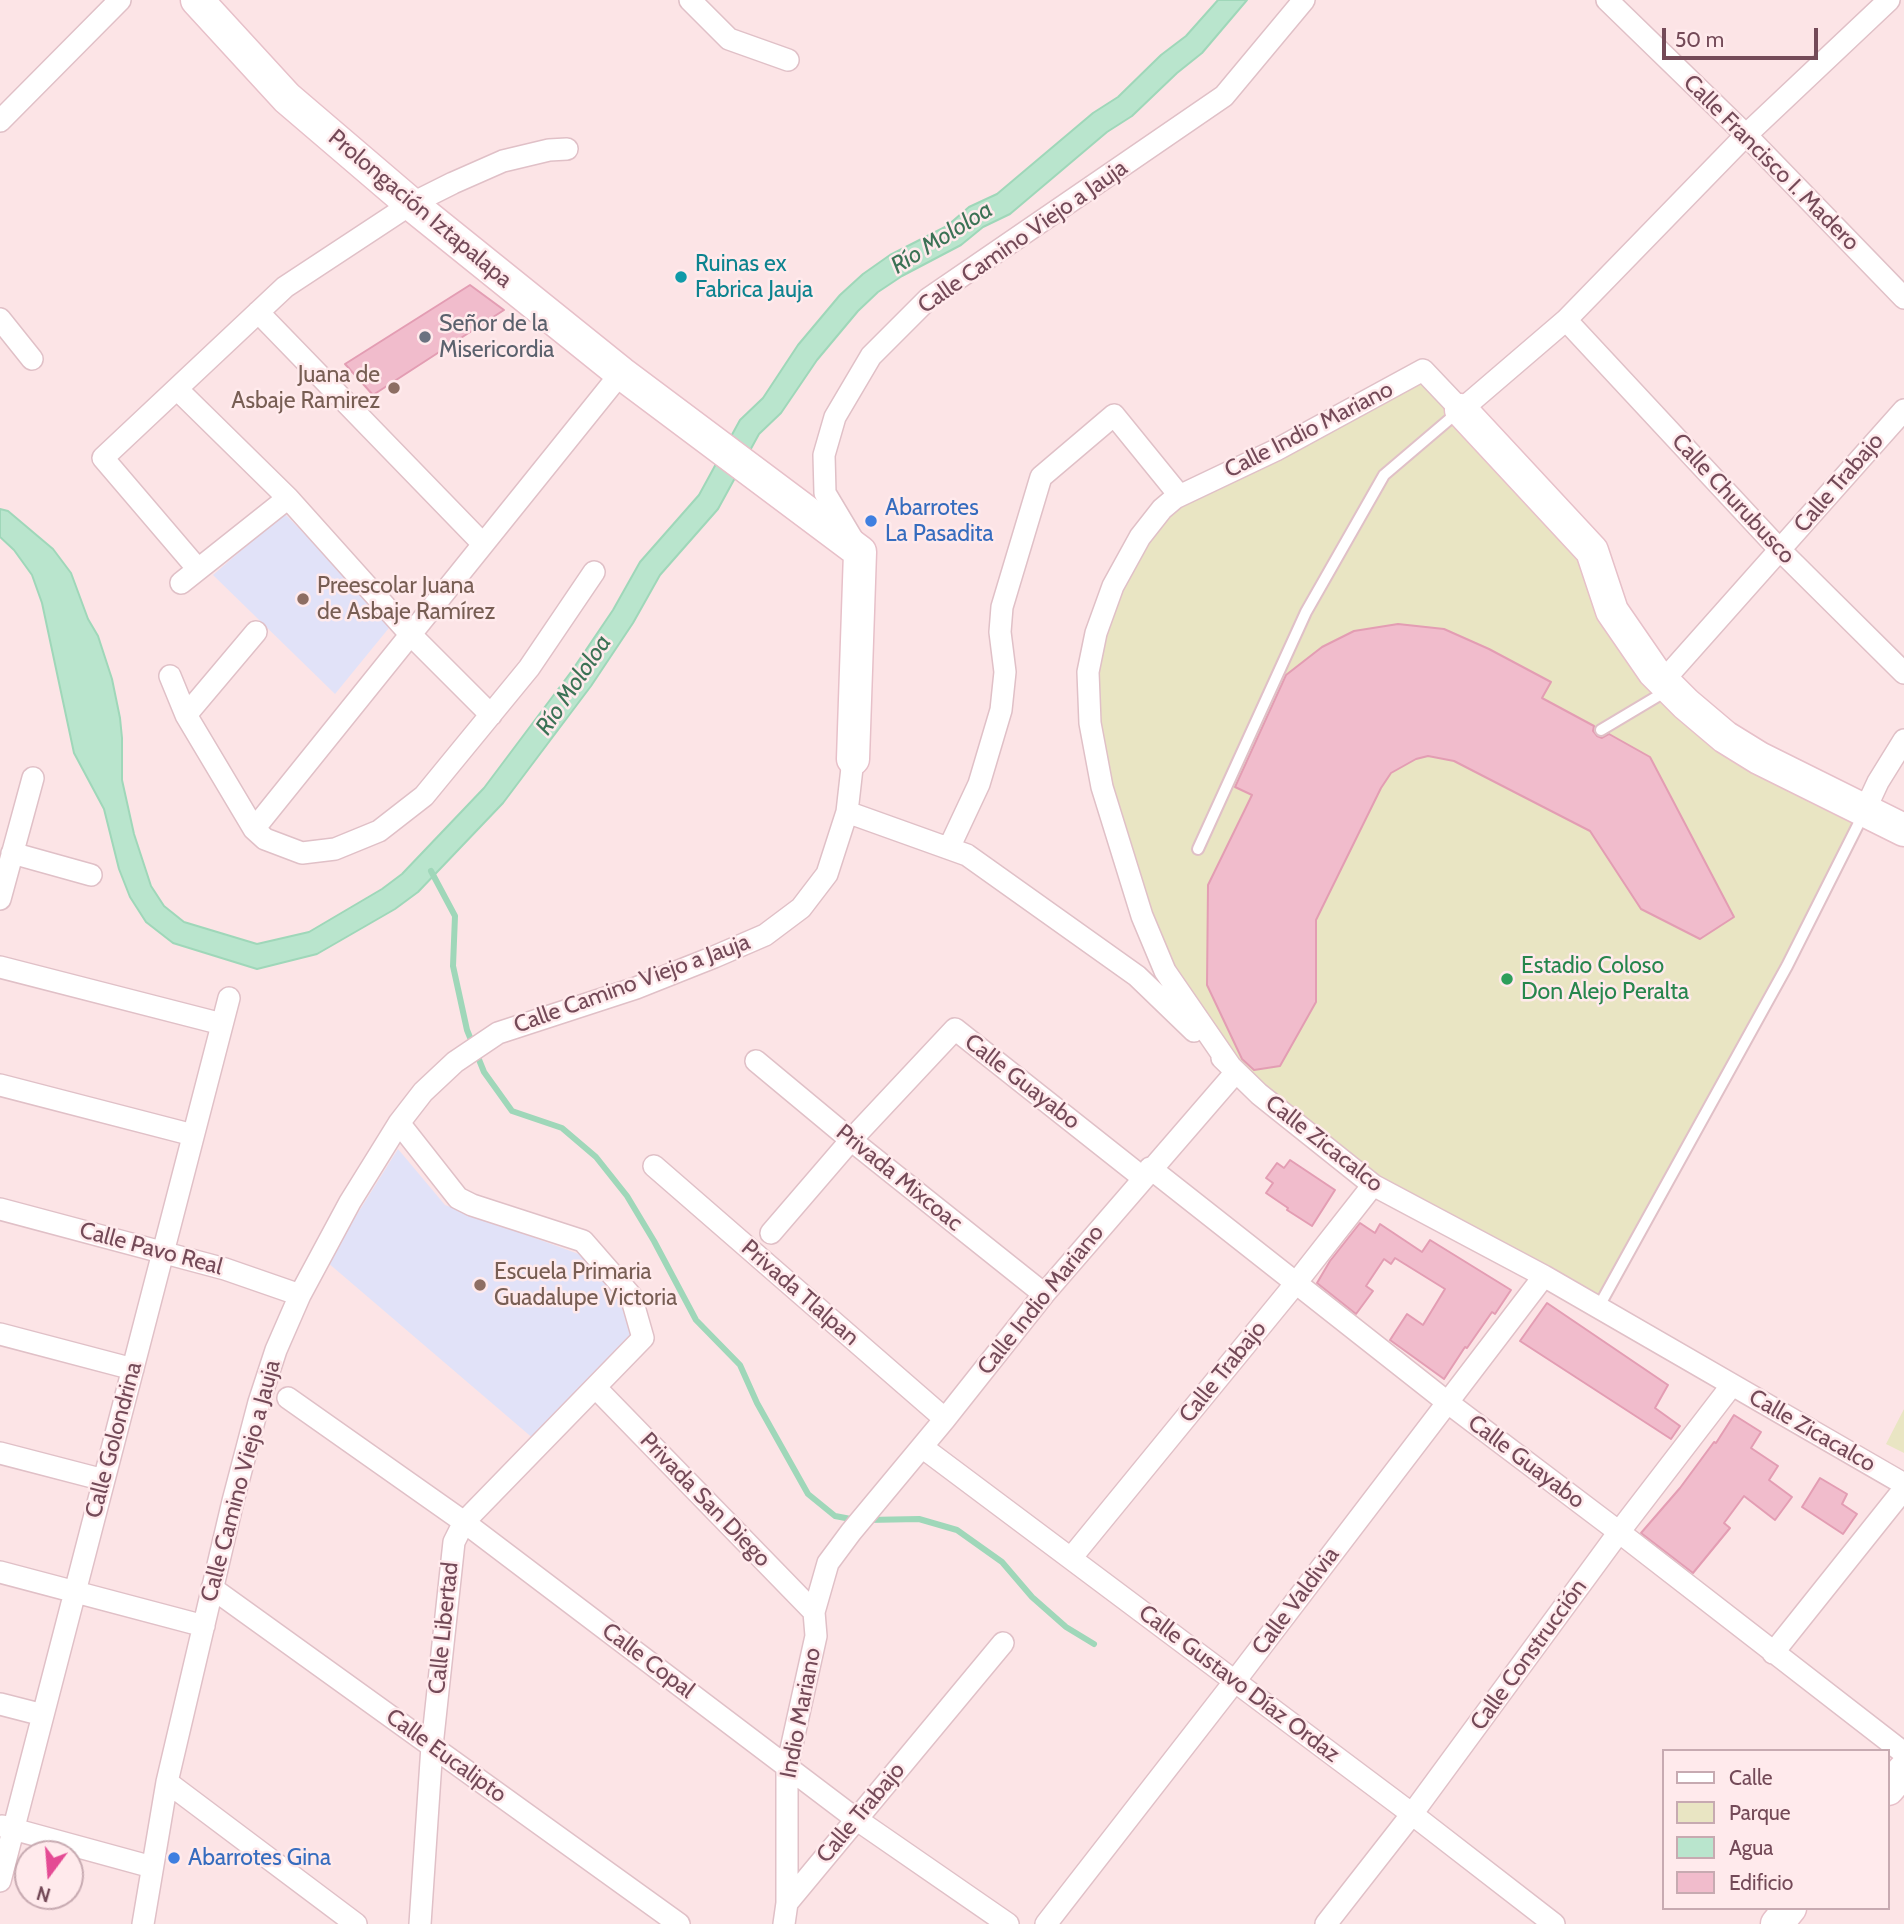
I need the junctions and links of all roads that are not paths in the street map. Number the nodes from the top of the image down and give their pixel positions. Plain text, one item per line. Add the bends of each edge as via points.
1 (120, 0) edge
2 (197, 0) edge
3 (690, 0) edge
4 (1304, 0) edge
5 (1608, 0) edge
6 (1889, 0) edge
7 (788, 60) dead end
8 (0, 121) edge
9 (1746, 135) junction
10 (567, 149) dead end
11 (411, 205) junction
12 (1904, 298) edge
13 (258, 312) junction
14 (0, 318) edge
15 (1566, 320) junction
16 (32, 359) dead end
17 (621, 373) junction
18 (178, 390) junction
19 (1461, 410) junction
20 (1904, 410) edge
21 (1179, 495) junction
22 (288, 498) junction
23 (483, 544) junction
24 (1780, 550) junction
25 (860, 552) junction
26 (197, 568) junction
27 (594, 572) dead end
28 (181, 583) dead end
29 (256, 632) dead end
30 (410, 634) junction
31 (1904, 673) edge
32 (170, 676) dead end
33 (1667, 685) junction
34 (186, 715) junction
35 (491, 715) junction
36 (1601, 730) dead end
37 (1904, 740) edge
38 (853, 759) joint
39 (33, 778) dead end
40 (1865, 810) junction
41 (847, 812) junction
42 (254, 829) junction
43 (1904, 830) edge
44 (949, 848) junction
45 (1198, 849) dead end
46 (12, 853) junction
47 (91, 875) dead end
48 (0, 899) edge
49 (0, 967) edge
50 (229, 998) dead end
51 (222, 1024) junction
52 (756, 1061) dead end
53 (1234, 1069) junction
54 (0, 1085) edge
55 (399, 1123) junction
56 (193, 1135) junction
57 (851, 1140) junction
58 (654, 1166) dead end
59 (1146, 1173) junction
60 (1373, 1185) junction
61 (0, 1209) edge
62 (771, 1233) dead end
63 (163, 1252) junction
64 (1544, 1276) junction
65 (1296, 1283) junction
66 (1044, 1293) junction
67 (300, 1295) junction
68 (1598, 1308) junction
69 (0, 1334) edge
70 (133, 1369) junction
71 (1732, 1385) junction
72 (596, 1388) junction
73 (288, 1398) dead end
74 (1447, 1402) junction
75 (946, 1419) junction
76 (922, 1447) junction
77 (0, 1453) edge
78 (104, 1480) junction
79 (1904, 1486) edge
80 (464, 1522) junction
81 (851, 1532) joint
82 (1619, 1532) junction
83 (1071, 1558) junction
84 (0, 1572) edge
85 (212, 1588) junction
86 (75, 1592) junction
87 (814, 1612) junction
88 (204, 1626) junction
89 (1003, 1643) dead end
90 (1773, 1653) junction
91 (1235, 1681) junction
92 (0, 1704) edge
93 (43, 1715) junction
94 (432, 1746) junction
95 (1904, 1753) edge
96 (787, 1767) junction
97 (1904, 1770) edge
98 (167, 1782) junction
99 (1890, 1787) edge
100 (1412, 1814) junction
101 (856, 1819) junction
102 (7, 1827) edge
103 (152, 1867) junction
104 (0, 1881) edge
105 (1788, 1910) edge
106 (785, 1913) edge
107 (1333, 1921) edge
108 (143, 1924) edge
109 (356, 1924) edge
110 (420, 1924) edge
111 (679, 1924) edge
112 (1008, 1924) edge
113 (1046, 1924) edge
114 (1554, 1924) edge
115 (1777, 1924) edge

1 - 8 street
2 - 11 street, Prolongación Iztapalapa via 287,98
3 - 7 street via 729,39
4 - 25 street, Calle Camino Viejo a Jauja via 1224,96 929,299 871,356 835,417 824,455 825,493
5 - 9 street, Calle Francisco I. Madero
6 - 9 street
9 - 12 street, Calle Francisco I. Madero
9 - 15 street
10 - 11 street via 503,160
11 - 13 street via 285,287
11 - 17 street, Prolongación Iztapalapa
13 - 18 street
13 - 23 street
14 - 16 street
15 - 19 street
15 - 24 street, Calle Churubusco
17 - 23 street
17 - 25 street, Prolongación Iztapalapa
18 - 22 street
18 - 26 street via 103,458
19 - 21 street, Calle Indio Mariano via 1423,370 1276,450
19 - 33 street via 1592,551 1613,622
19 - 45 lane via 1384,475 1306,612
20 - 24 street, Calle Trabajo
21 - 44 street via 1114,415 1041,477 1002,607 1005,671 1001,710 979,784
21 - 53 street, Calle Indio Mariano via 1140,537 1114,586 1096,634 1088,673 1090,723 1102,787 1142,916 1165,971
22 - 26 street
22 - 30 street
23 - 30 street
24 - 31 street, Calle Churubusco
24 - 33 street, Calle Trabajo
25 - 38 street, Calle Camino Viejo a Jauja
26 - 28 street
27 - 35 street
29 - 34 street
30 - 35 street
30 - 42 street
32 - 34 street
33 - 36 lane
33 - 40 street via 1725,737
34 - 42 street
35 - 42 street via 424,796 379,831 334,849 302,853 265,839
37 - 40 street
38 - 41 street, Calle Camino Viejo a Jauja
39 - 46 street
40 - 43 street
40 - 68 lane via 1787,966
41 - 44 street, Calle Zicacalco
41 - 55 street, Calle Camino Viejo a Jauja via 827,874 801,908 765,934 636,988 499,1033 455,1062
44 - 53 street, Calle Zicacalco via 967,855 1137,976
46 - 47 street
46 - 48 street
49 - 51 street
50 - 51 street, Calle Golondrina
51 - 56 street, Calle Golondrina
52 - 57 street, Privada Mixcoac
53 - 59 street, Calle Indio Mariano
53 - 60 street, Calle Zicacalco
54 - 56 street
55 - 67 street, Calle Camino Viejo a Jauja
55 - 72 street, Calle Libertad via 458,1198 583,1241 632,1296 643,1338
56 - 63 street, Calle Golondrina
57 - 59 street, Calle Guayabo via 955,1029
57 - 62 street
57 - 66 street, Privada Mixcoac
58 - 75 street, Privada Tlalpan
59 - 65 street, Calle Guayabo
59 - 66 street, Calle Indio Mariano
60 - 64 street, Calle Zicacalco
60 - 65 street, Calle Trabajo
61 - 63 street, Calle Pavo Real
63 - 67 street, Calle Pavo Real
63 - 70 street, Calle Golondrina
64 - 68 street, Calle Zicacalco
64 - 74 street, Calle Valdivia
65 - 74 street, Calle Guayabo
65 - 83 street, Calle Trabajo
66 - 75 street, Calle Indio Mariano
67 - 85 street, Calle Camino Viejo a Jauja via 259,1402
68 - 71 street, Calle Zicacalco
69 - 70 street
70 - 78 street, Calle Golondrina
71 - 79 street, Calle Zicacalco
71 - 82 street, Calle Construcción
72 - 80 street, Calle Libertad
72 - 87 street, Privada San Diego
73 - 80 street, Calle Copal
74 - 82 street, Calle Guayabo
74 - 91 street, Calle Valdivia
75 - 76 street, Calle Indio Mariano
76 - 81 street, Calle Indio Mariano
76 - 83 street, Calle Gustavo Díaz Ordaz
77 - 78 street
78 - 86 street, Calle Golondrina
79 - 90 street
80 - 94 street, Calle Libertad via 454,1542
80 - 96 street, Calle Copal
81 - 87 street, Indio Mariano via 828,1563
82 - 90 street, Calle Guayabo
82 - 100 street, Calle Construcción
83 - 91 street, Calle Gustavo Díaz Ordaz
84 - 86 street
85 - 88 street, Calle Camino Viejo a Jauja
85 - 94 street, Calle Eucalipto
86 - 88 street
86 - 93 street, Calle Golondrina
87 - 96 street, Indio Mariano via 816,1636
88 - 98 street, Calle Camino Viejo a Jauja
89 - 101 street, Calle Trabajo
90 - 95 street, Calle Guayabo
91 - 100 street, Calle Gustavo Díaz Ordaz
91 - 113 street, Calle Valdivia
92 - 93 street
93 - 102 street, Calle Golondrina
94 - 110 street, Calle Libertad
94 - 111 street, Calle Eucalipto
96 - 101 street, Calle Copal
96 - 106 street, Indio Mariano
97 - 99 street
98 - 103 street, Calle Camino Viejo a Jauja
98 - 109 street
100 - 107 street, Calle Construcción
100 - 114 street, Calle Gustavo Díaz Ordaz
101 - 106 street, Calle Trabajo
101 - 112 street, Calle Copal
102 - 103 street
102 - 104 street, Calle Golondrina
103 - 108 street, Calle Camino Viejo a Jauja
105 - 115 street

